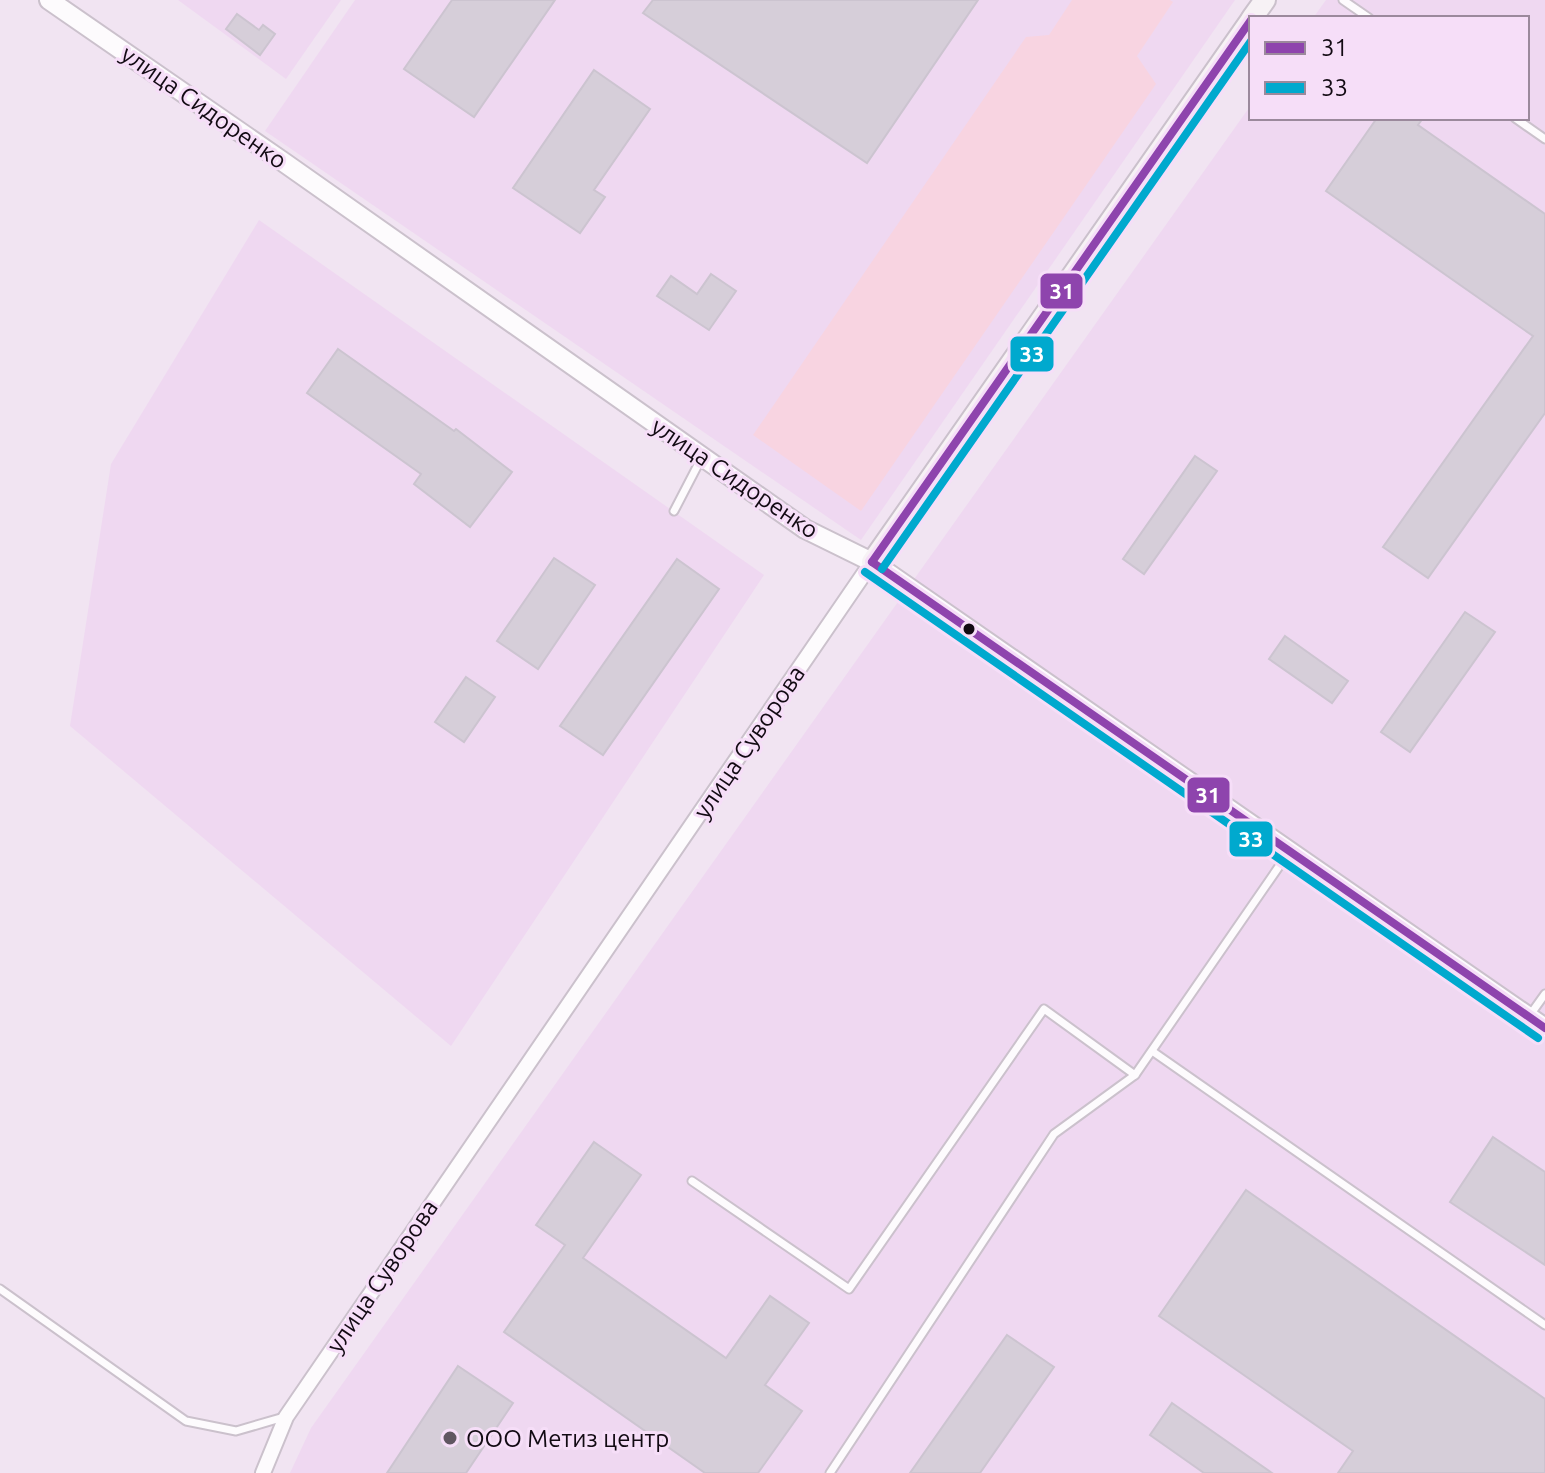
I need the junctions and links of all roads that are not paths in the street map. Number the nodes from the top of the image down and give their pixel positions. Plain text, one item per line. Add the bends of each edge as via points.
1 (49, 0) edge
2 (1343, 0) edge
3 (1366, 16) edge
4 (1249, 23) edge
5 (1518, 120) edge
6 (1545, 139) edge
7 (702, 457) junction
8 (674, 511) dead end
9 (872, 562) junction
10 (1291, 850) junction
11 (1545, 994) edge
12 (1529, 1017) junction
13 (1545, 1028) edge
14 (1152, 1051) junction
15 (1135, 1075) junction
16 (692, 1181) dead end
17 (0, 1289) edge
18 (1545, 1325) edge
19 (286, 1417) junction
20 (263, 1473) edge
21 (830, 1473) edge

1 - 7 street, улица Сидоренко
2 - 3 lane
4 - 9 main road, улица Суворова
5 - 6 lane
7 - 8 lane
7 - 9 street, улица Сидоренко via 805,529
9 - 10 street, улица Сидоренко
9 - 19 street, улица Суворова
10 - 12 street, улица Сидоренко
10 - 14 lane
11 - 12 lane
12 - 13 street, улица Сидоренко
14 - 15 lane
14 - 18 lane
15 - 16 lane via 1044,1009 849,1289
15 - 21 lane via 1054,1134
17 - 19 lane via 186,1421 236,1431
19 - 20 street, улица Суворова

